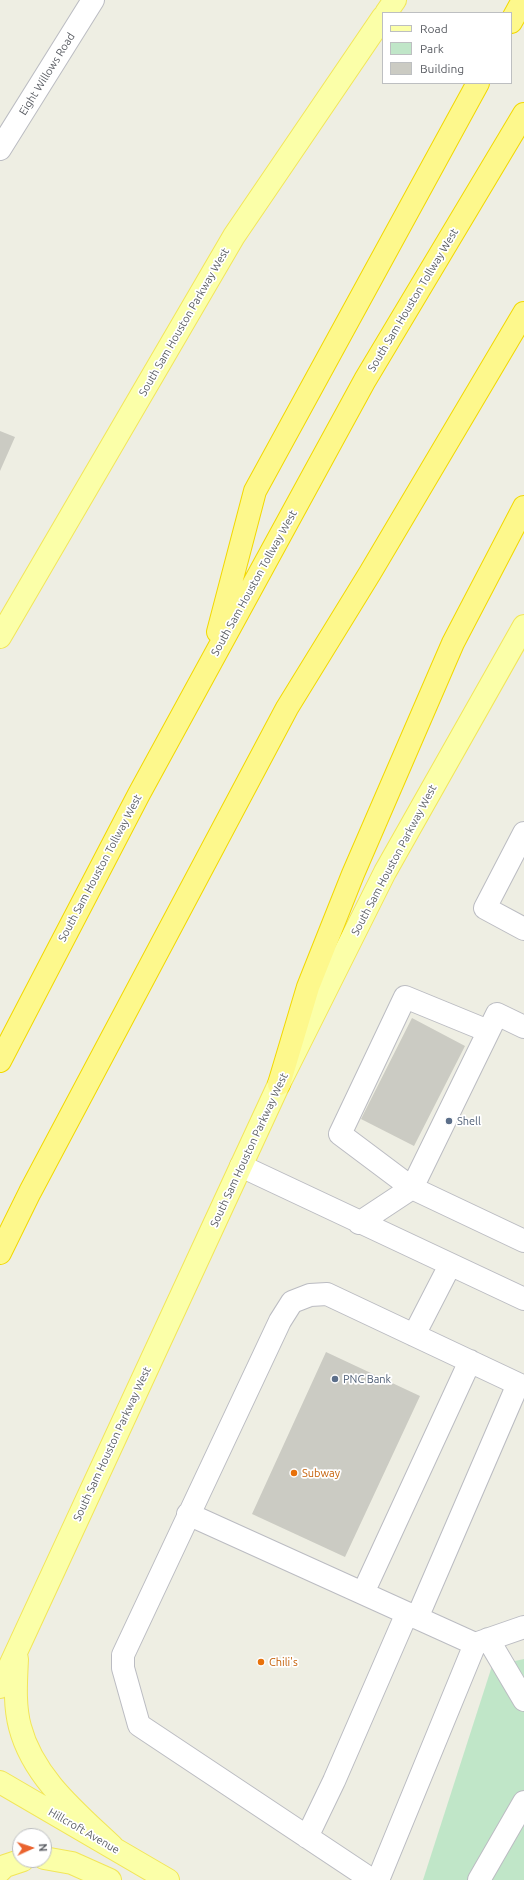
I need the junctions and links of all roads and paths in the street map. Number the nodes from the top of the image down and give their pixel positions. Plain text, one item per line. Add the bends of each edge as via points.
1 (93, 0) edge
2 (395, 0) edge
3 (523, 0) edge
4 (387, 12) edge
5 (382, 18) edge
6 (512, 20) edge
7 (477, 84) edge
8 (524, 114) edge
9 (0, 149) edge
10 (524, 313) edge
11 (524, 508) edge
12 (524, 626) edge
13 (0, 637) edge
14 (210, 664) junction
15 (524, 832) edge
16 (524, 929) edge
17 (524, 1027) edge
18 (488, 1031) junction
19 (0, 1061) edge
20 (279, 1084) junction
21 (241, 1166) junction
22 (412, 1188) junction
23 (359, 1223) junction
24 (524, 1241) edge
25 (0, 1253) edge
26 (450, 1265) junction
27 (524, 1299) edge
28 (414, 1335) junction
29 (470, 1361) junction
30 (188, 1514) junction
31 (362, 1593) junction
32 (412, 1615) junction
33 (524, 1627) edge
34 (481, 1642) junction
35 (9, 1644) edge
36 (0, 1687) edge
37 (524, 1700) edge
38 (0, 1782) edge
39 (524, 1802) edge
40 (307, 1837) junction
41 (112, 1846) junction
42 (52, 1859) edge
43 (12, 1864) edge
44 (0, 1871) edge
45 (110, 1880) edge
46 (168, 1880) edge
47 (372, 1880) edge
48 (378, 1880) edge
49 (478, 1880) edge

1 - 9 street, Eight Willows Road
2 - 4 main road
3 - 6 highway
5 - 13 main road, South Sam Houston Parkway West via 234,236
7 - 14 highway via 255,491
8 - 14 highway, South Sam Houston Tollway West via 365,380
10 - 25 highway via 287,708
11 - 20 highway via 452,644 353,874 308,987
12 - 20 main road, South Sam Houston Parkway West via 385,872
14 - 19 highway, South Sam Houston Tollway West
15 - 16 street via 485,908
17 - 18 street via 497,1014
18 - 22 street
18 - 22 street via 405,997 340,1134
20 - 21 main road, South Sam Houston Parkway West
21 - 23 street
21 - 35 main road, South Sam Houston Parkway West via 38,1604 5,1641
22 - 23 street
22 - 24 street
23 - 26 street
26 - 27 street
26 - 28 street
28 - 29 street
28 - 30 street via 327,1294 310,1295 292,1302 280,1321
29 - 31 street
29 - 32 street via 518,1384
30 - 31 street
30 - 40 street via 123,1654 123,1668 139,1724
31 - 32 street
32 - 34 street
32 - 40 street
33 - 34 street
34 - 37 street
34 - 48 street
35 - 36 main road
35 - 41 main road via 20,1725 25,1744 34,1762 58,1795
38 - 41 main road, Hillcroft Avenue
39 - 49 street
40 - 47 street
41 - 46 main road, Hillcroft Avenue
42 - 45 main road via 72,1863
43 - 44 main road

